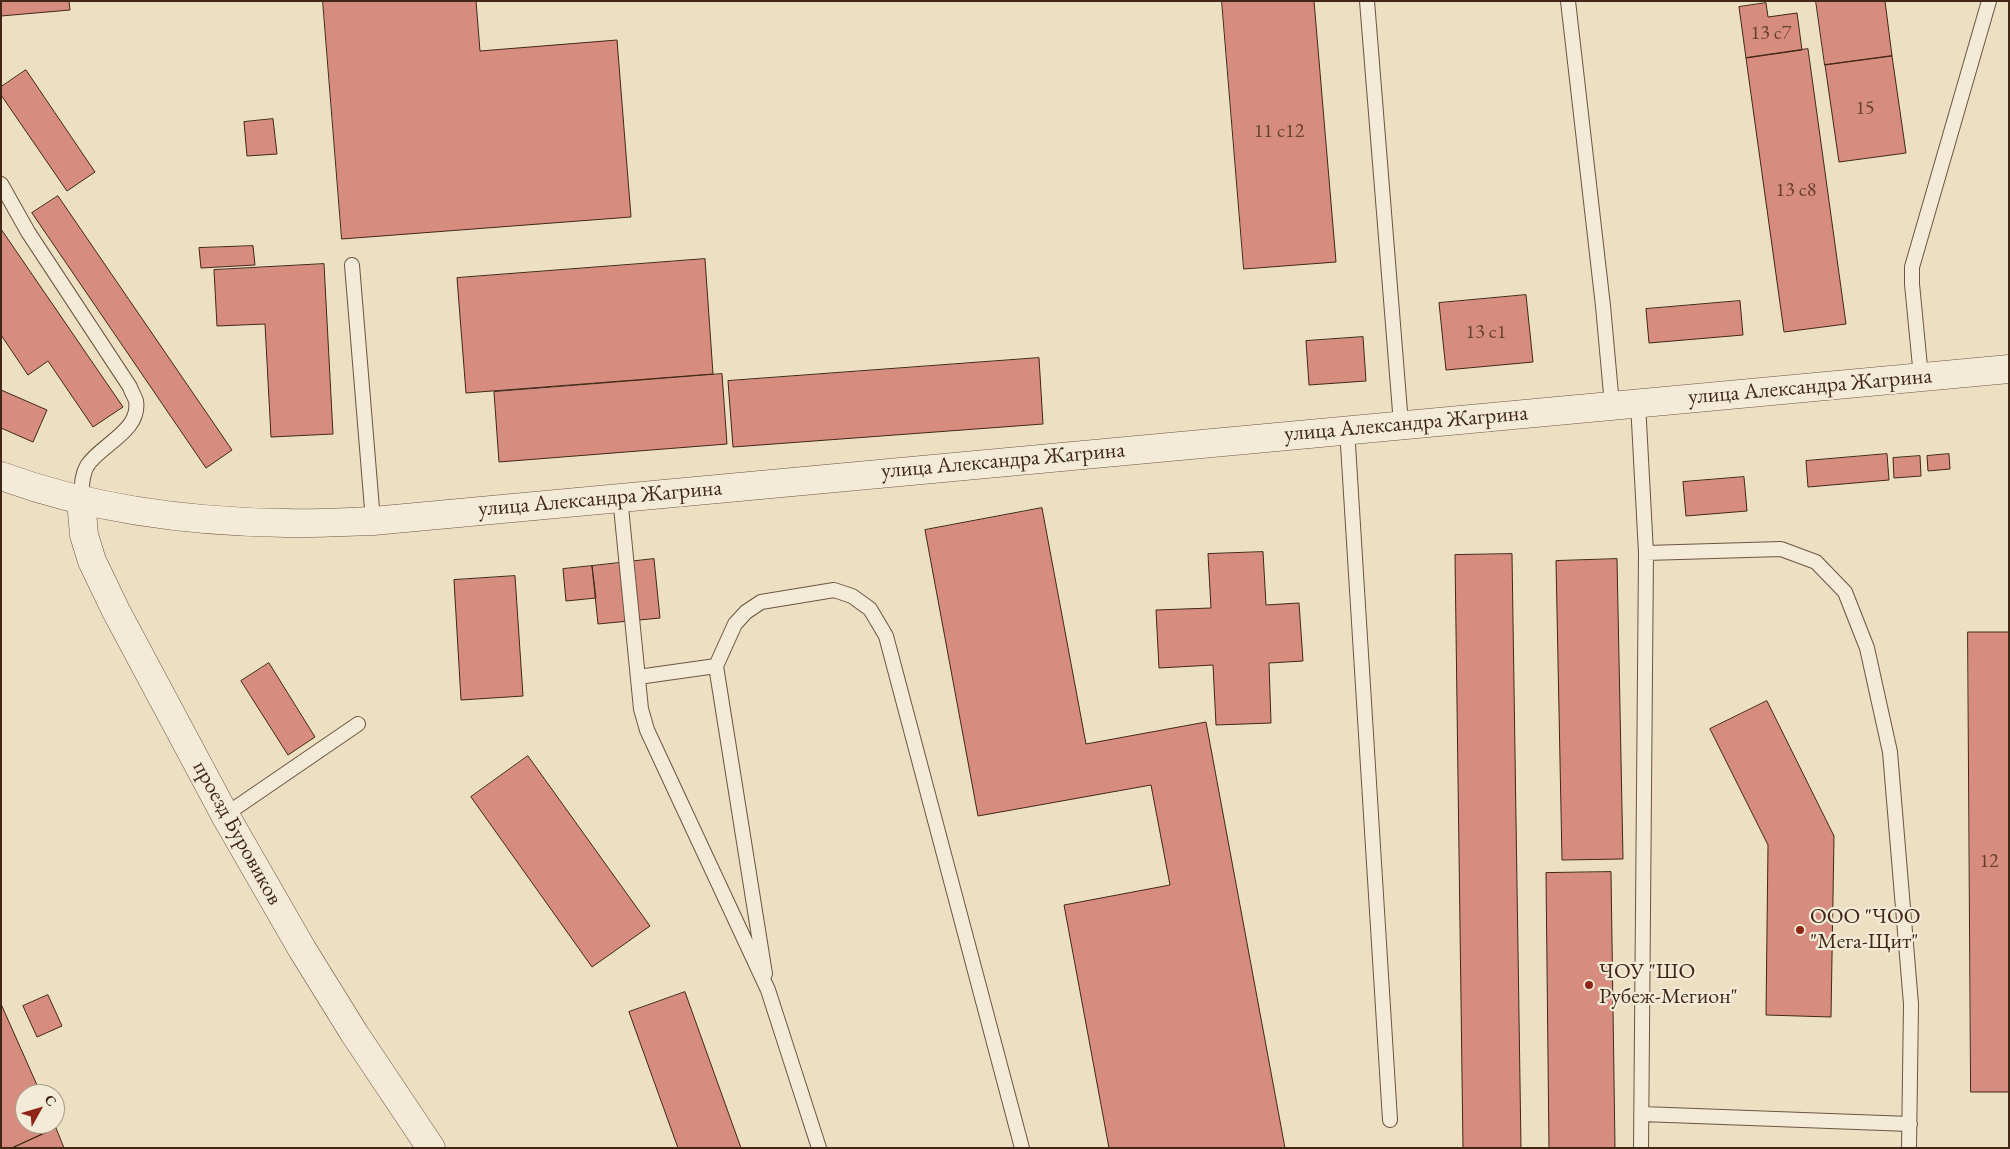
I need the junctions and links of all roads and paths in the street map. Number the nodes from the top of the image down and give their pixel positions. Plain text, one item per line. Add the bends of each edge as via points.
1 (1367, 1) edge
2 (1568, 1) edge
3 (1990, 1) edge
4 (1, 184) edge
5 (352, 265) dead end
6 (2009, 369) edge
7 (1921, 377) junction
8 (1625, 404) junction
9 (1401, 424) junction
10 (1346, 429) junction
11 (1, 476) edge
12 (620, 497) junction
13 (81, 500) junction
14 (373, 521) junction
15 (1646, 553) junction
16 (716, 666) junction
17 (638, 676) junction
18 (358, 724) dead end
19 (225, 815) junction
20 (768, 990) junction
21 (1642, 1114) junction
22 (1390, 1120) dead end
23 (1910, 1124) junction
24 (431, 1148) edge
25 (819, 1148) edge
26 (1022, 1148) edge
27 (1641, 1148) edge
28 (1909, 1148) edge

1 - 9 lane
2 - 8 lane via 1603,306
3 - 7 lane via 1912,267
4 - 13 lane via 136,401 135,414 126,431 88,465 83,474
5 - 14 lane
6 - 7 street, улица Александра Жагрина
7 - 8 street, улица Александра Жагрина
8 - 9 street, улица Александра Жагрина
8 - 15 lane
9 - 10 street, улица Александра Жагрина
10 - 12 street, улица Александра Жагрина
10 - 22 lane
11 - 13 street, улица Александра Жагрина
12 - 14 street, улица Александра Жагрина
12 - 17 lane
13 - 14 street, улица Александра Жагрина via 220,521 287,524
13 - 19 street, проезд Буровиков via 84,535 92,561
15 - 21 lane
15 - 23 lane via 1781,548 1816,562 1845,592 1867,648 1890,752 1911,1004
16 - 17 lane
16 - 20 lane
16 - 26 lane via 735,624 761,602 834,590 852,596 870,609 886,636
17 - 20 lane via 647,730
18 - 19 lane
19 - 24 street, проезд Буровиков via 302,949
20 - 25 lane
21 - 23 lane
21 - 27 lane
23 - 28 lane

